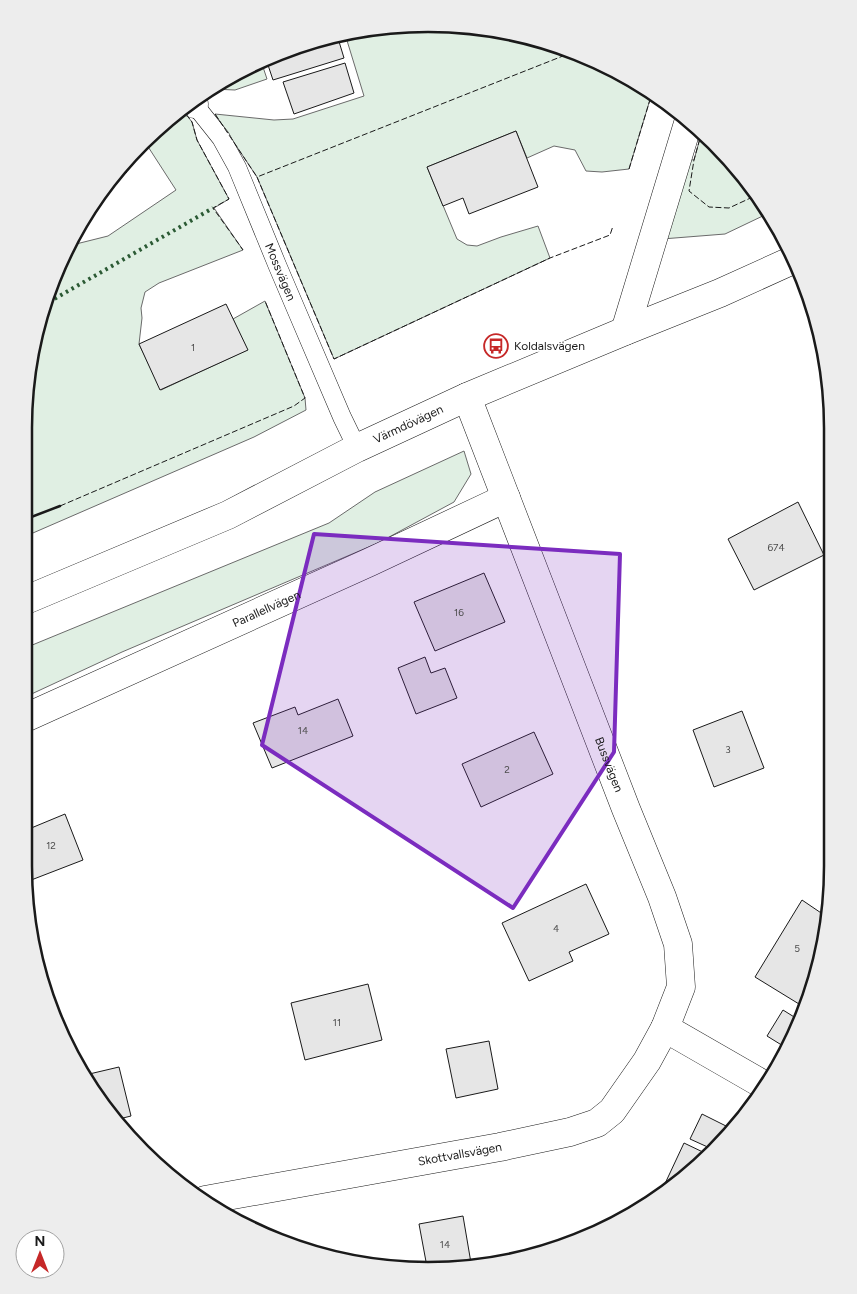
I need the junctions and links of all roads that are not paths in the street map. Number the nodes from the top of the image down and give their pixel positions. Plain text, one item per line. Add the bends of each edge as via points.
1 (196, 107) edge
2 (687, 128) edge
3 (788, 262) edge
4 (625, 331) junction
5 (467, 397) junction
6 (357, 448) junction
7 (506, 498) junction
8 (32, 597) edge
9 (32, 715) edge
10 (665, 1028) junction
11 (760, 1083) edge
12 (214, 1198) edge

1 - 6 lane, Mossvägen via 237,167
2 - 4 street
3 - 4 street, Värmdövägen
4 - 5 street, Värmdövägen
5 - 6 street, Värmdövägen
5 - 7 street, Bussvägen
6 - 8 street, Värmdövägen via 228,515
7 - 9 street, Parallellvägen
7 - 10 street, Bussvägen via 678,944 681,987
10 - 11 street
10 - 12 street, Skottvallsvägen via 647,1061 612,1111 598,1123 500,1147

